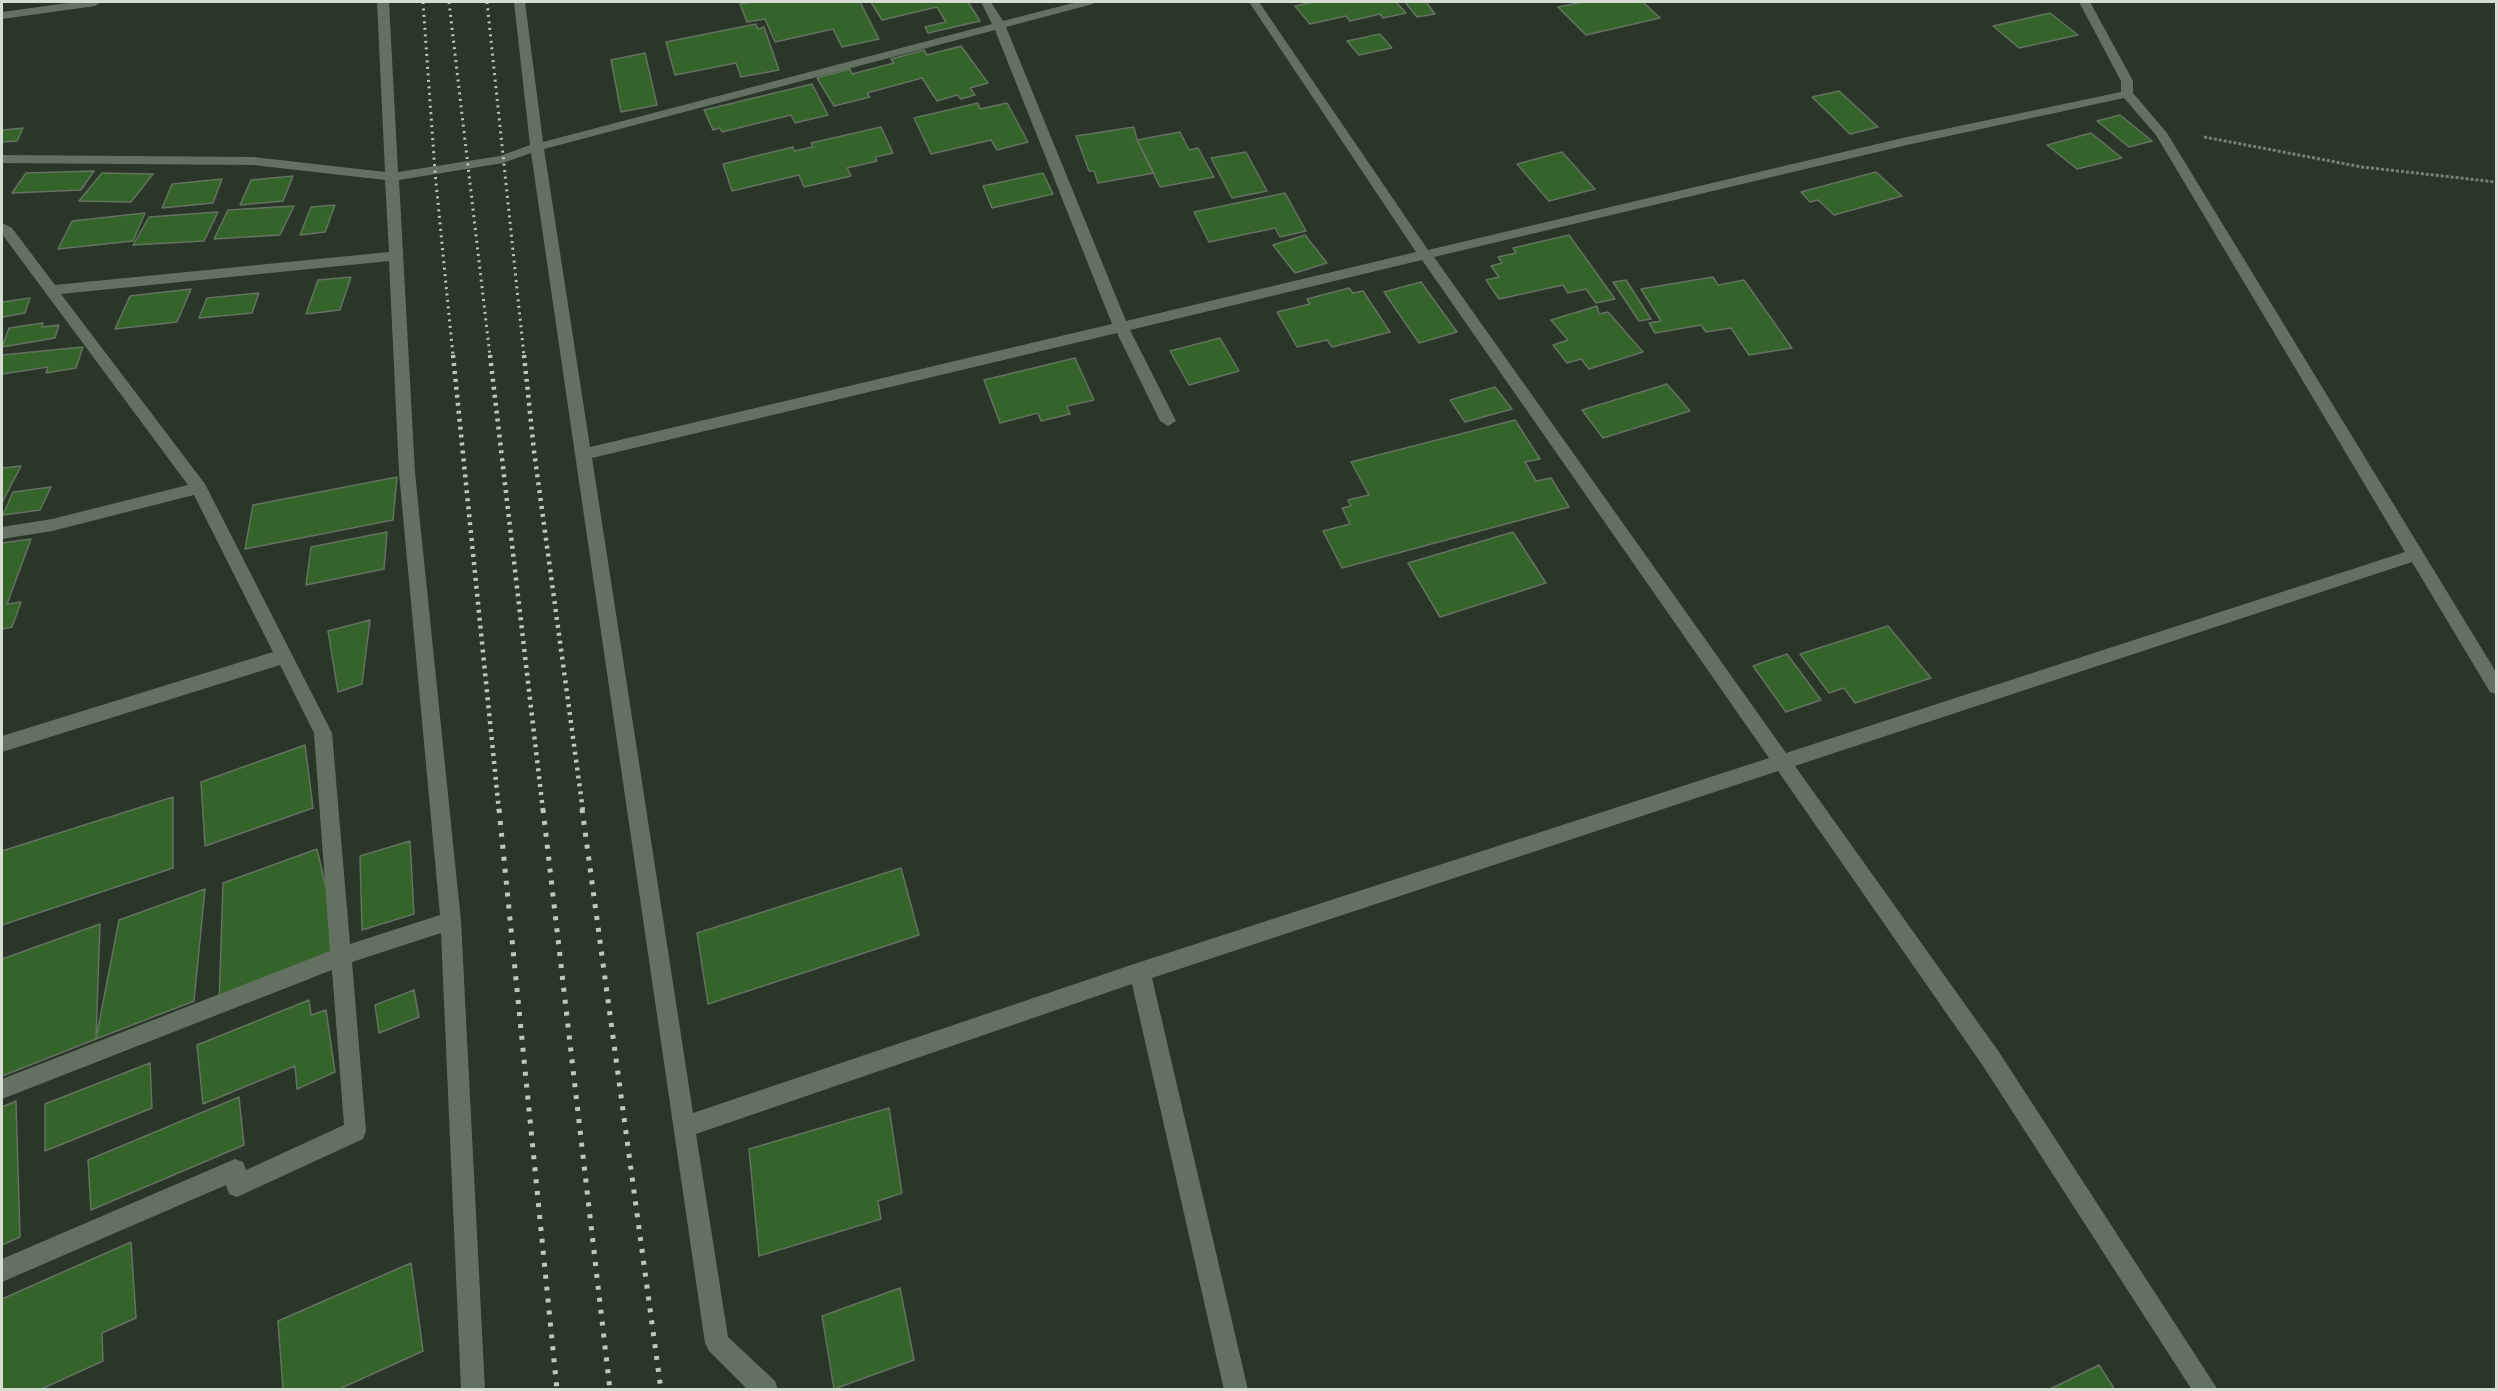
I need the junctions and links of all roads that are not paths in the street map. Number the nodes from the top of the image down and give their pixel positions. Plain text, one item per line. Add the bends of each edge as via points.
1 (95, 2) edge
2 (383, 2) edge
3 (519, 2) edge
4 (986, 2) edge
5 (1089, 2) edge
6 (1254, 2) edge
7 (2085, 2) edge
8 (2, 16) edge
9 (999, 25) junction
10 (2127, 94) junction
11 (537, 147) junction
12 (2, 159) edge
13 (392, 177) junction
14 (2, 227) edge
15 (1425, 255) junction
16 (396, 256) junction
17 (51, 290) junction
18 (1121, 327) junction
19 (1168, 421) dead end
20 (584, 454) junction
21 (199, 488) junction
22 (2, 533) edge
23 (2418, 554) junction
24 (285, 656) junction
25 (2496, 687) edge
26 (2, 744) edge
27 (1782, 763) junction
28 (450, 921) junction
29 (342, 956) junction
30 (1140, 972) junction
31 (2, 1089) edge
32 (684, 1127) junction
33 (2, 1271) edge
34 (473, 1389) edge
35 (766, 1389) edge
36 (1236, 1389) edge
37 (2206, 1389) edge

1 - 8 street
2 - 13 street
3 - 11 street
4 - 9 street
5 - 9 street
6 - 15 street
7 - 10 street via 2127,81
9 - 11 street
9 - 18 street
10 - 15 street via 1907,141
10 - 23 street via 2161,133
11 - 13 street via 503,159
11 - 20 street
12 - 13 street via 253,161
13 - 16 street
14 - 17 street
15 - 18 street
15 - 27 street
16 - 17 street
16 - 28 street via 407,473
17 - 21 street
18 - 19 street
18 - 20 street
20 - 32 street
21 - 22 street via 52,525
21 - 24 street
23 - 25 street
23 - 27 street
24 - 26 street
24 - 29 street via 323,733
27 - 30 street
27 - 37 street via 1991,1059
28 - 29 street
28 - 34 street
29 - 31 street
29 - 33 street via 355,1131 237,1186 235,1170
30 - 32 street
30 - 36 street
32 - 35 street via 717,1343

